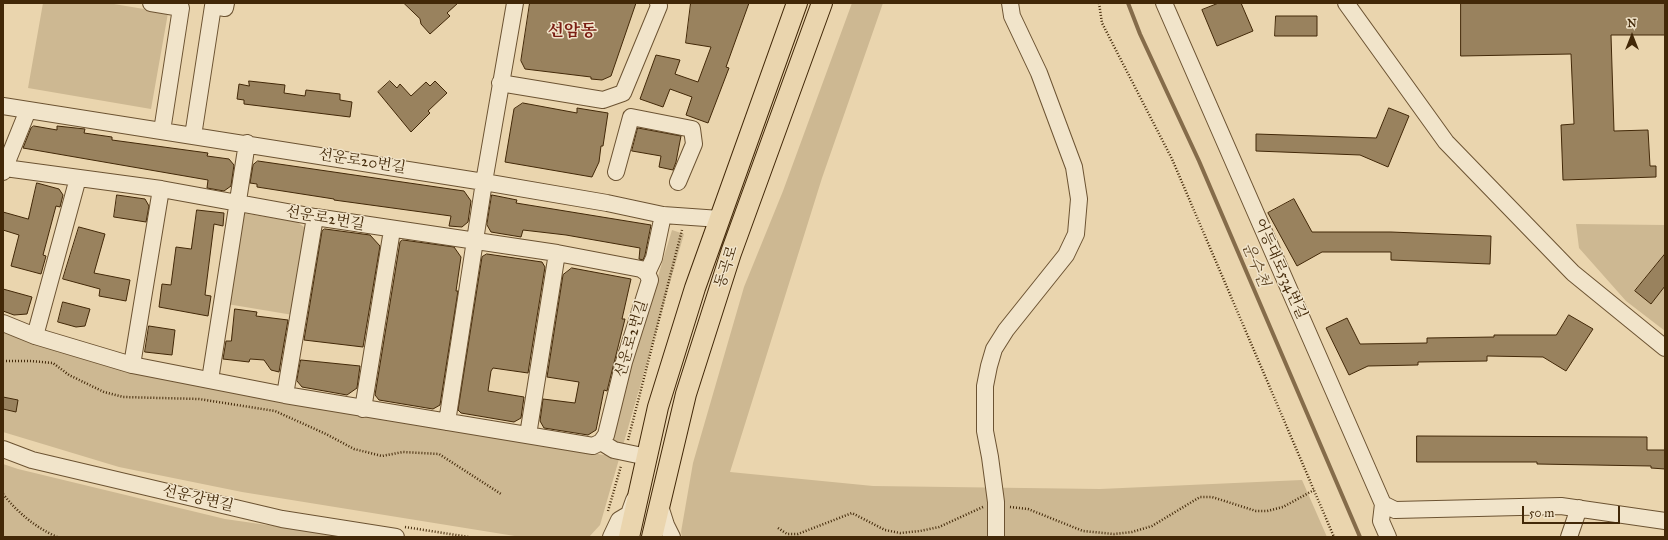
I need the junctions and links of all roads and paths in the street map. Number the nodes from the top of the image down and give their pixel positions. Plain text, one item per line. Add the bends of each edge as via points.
1 (151, 3) edge
2 (226, 3) edge
3 (515, 3) edge
4 (658, 3) edge
5 (797, 3) edge
6 (822, 3) edge
7 (1010, 3) edge
8 (1099, 3) edge
9 (1164, 3) edge
10 (1346, 3) edge
11 (500, 83) junction
12 (3, 106) edge
13 (28, 110) junction
14 (162, 132) junction
15 (193, 136) junction
16 (247, 143) junction
17 (4, 170) edge
18 (616, 172) dead end
19 (78, 178) junction
20 (484, 182) junction
21 (678, 182) dead end
22 (160, 189) junction
23 (238, 203) junction
24 (663, 215) junction
25 (315, 217) junction
26 (720, 220) junction
27 (682, 229) dead end
28 (392, 230) junction
29 (475, 241) junction
30 (557, 253) junction
31 (647, 273) junction
32 (3, 323) edge
33 (35, 336) junction
34 (1665, 348) edge
35 (3, 362) edge
36 (132, 365) junction
37 (210, 380) junction
38 (285, 395) junction
39 (363, 409) junction
40 (447, 422) junction
41 (528, 435) junction
42 (601, 442) junction
43 (3, 449) edge
44 (625, 452) junction
45 (647, 456) junction
46 (642, 480) junction
47 (1314, 490) junction
48 (3, 494) edge
49 (501, 494) dead end
50 (659, 503) junction
51 (1383, 504) junction
52 (1006, 506) dead end
53 (983, 507) dead end
54 (1579, 508) junction
55 (608, 513) dead end
56 (1665, 521) edge
57 (778, 528) dead end
58 (57, 537) edge
59 (396, 537) edge
60 (611, 537) edge
61 (629, 537) edge
62 (652, 537) edge
63 (672, 537) edge
64 (996, 537) edge
65 (1334, 537) edge
66 (1388, 537) edge
67 (1569, 537) edge

1 - 14 street via 181,8
2 - 15 street via 225,8 212,6
3 - 11 street
4 - 11 street via 659,6 623,93 603,100
5 - 26 main road, 동곡로
6 - 50 main road, 동곡로 via 731,253 686,394
7 - 64 street via 1012,16 1039,72 1074,168 1079,199 1076,234 1066,255 1006,330 994,349 989,366 985,431 996,502
8 - 47 path via 1102,23 1172,159
9 - 51 street, 어등대로534번길
10 - 34 street via 1446,142 1573,273
11 - 20 street
12 - 13 street, 선운로20번길
13 - 14 street, 선운로20번길
13 - 17 street
14 - 15 street, 선운로20번길
15 - 16 street, 선운로20번길
16 - 20 street, 선운로20번길
16 - 23 street
17 - 19 street, 선운로2번길
18 - 21 street via 631,117 692,129 694,144
19 - 22 street, 선운로2번길
19 - 33 street
20 - 24 street, 선운로20번길
20 - 29 street
22 - 23 street, 선운로2번길
22 - 36 street
23 - 25 street, 선운로2번길
23 - 37 street
24 - 26 street, 선운로20번길
24 - 31 street via 654,258
25 - 28 street, 선운로2번길
25 - 38 street
26 - 45 main road, 동곡로 via 695,288 658,407
27 - 44 path
28 - 29 street, 선운로2번길
28 - 39 street
29 - 30 street, 선운로2번길
29 - 40 street
30 - 31 street, 선운로2번길 via 641,269
30 - 41 street
31 - 42 street, 선운로2번길 via 650,280 624,362 606,435
32 - 33 street
33 - 36 street
35 - 49 path via 52,363 69,375 104,392 123,397 199,399 275,411 354,449 382,456 403,452 439,454
36 - 37 street
37 - 38 street
38 - 39 street
39 - 40 street
40 - 41 street
41 - 42 street via 593,446
42 - 44 street via 614,450
43 - 59 street, 선운강변길 via 32,460 282,519
44 - 45 street
44 - 55 path
45 - 46 main road, 동곡로
46 - 60 street via 629,514 619,520
46 - 61 main road, 동곡로
47 - 52 path via 1283,507 1267,511 1256,511 1217,498 1200,497 1152,526 1114,534 1083,531 1028,508
47 - 65 path
48 - 58 path via 15,509 42,530
50 - 62 main road, 동곡로
50 - 63 street
51 - 54 street via 1395,510 1561,506
51 - 66 street, 어등대로534번길 via 1381,521
53 - 57 path via 939,527 920,532 900,533 885,530 852,513 798,534 787,534
54 - 56 street
54 - 67 street

